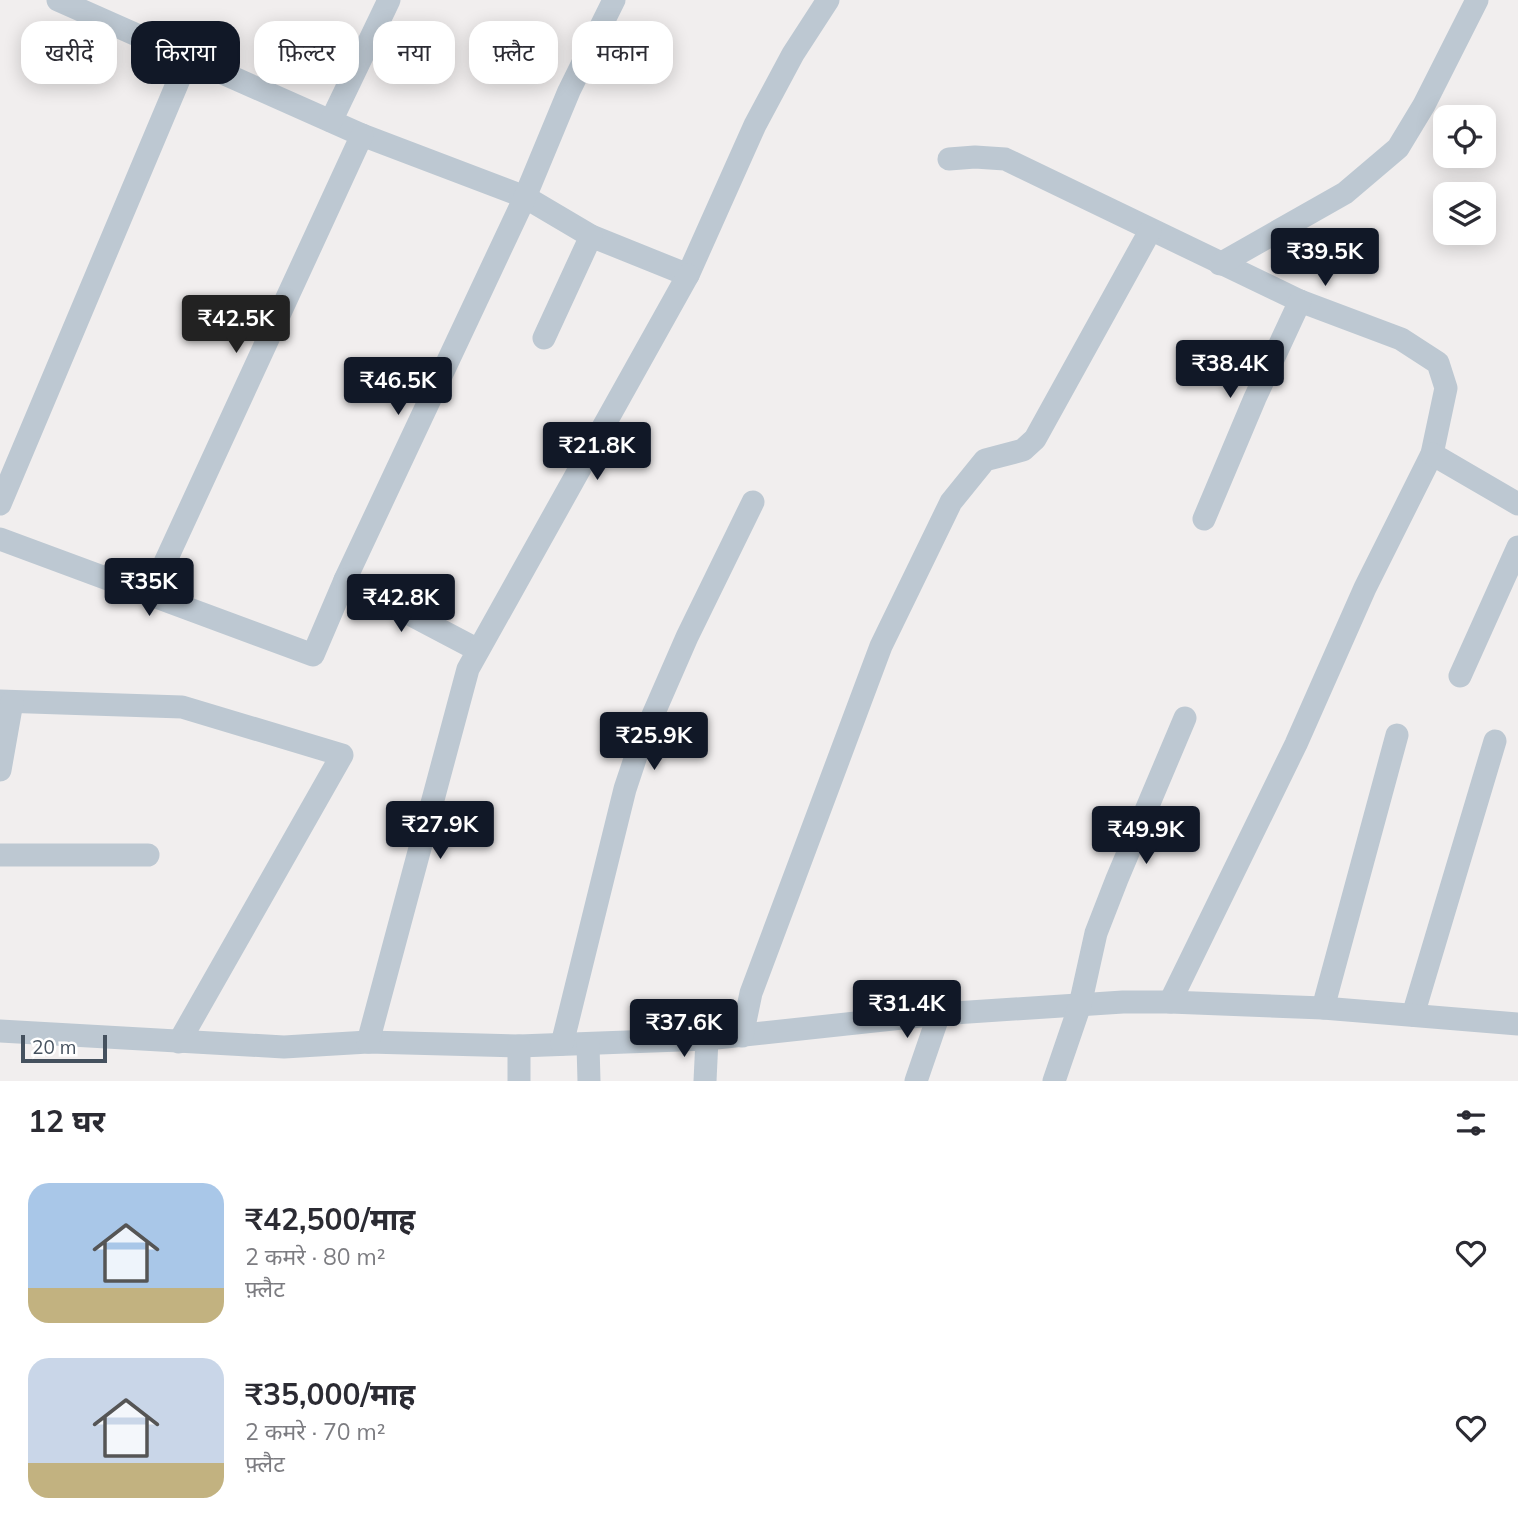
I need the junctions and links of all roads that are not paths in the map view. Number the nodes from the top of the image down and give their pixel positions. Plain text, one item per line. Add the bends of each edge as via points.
1 (58, 0) edge
2 (389, 0) edge
3 (614, 0) edge
4 (828, 0) edge
5 (1477, 0) edge
6 (131, 33) edge
7 (240, 81) edge
8 (177, 84) edge
9 (331, 121) junction
10 (362, 135) junction
11 (949, 159) dead end
12 (525, 197) junction
13 (1150, 231) junction
14 (591, 236) junction
15 (1220, 264) junction
16 (688, 275) junction
17 (1300, 301) junction
18 (544, 338) dead end
19 (1432, 454) junction
20 (753, 502) dead end
21 (0, 504) edge
22 (1518, 504) edge
23 (1204, 519) dead end
24 (0, 539) edge
25 (1518, 547) edge
26 (345, 580) junction
27 (150, 595) junction
28 (478, 650) junction
29 (1460, 676) dead end
30 (6, 702) edge
31 (1185, 718) dead end
32 (1397, 735) dead end
33 (1495, 741) dead end
34 (0, 770) edge
35 (0, 855) edge
36 (148, 855) dead end
37 (1170, 1002) junction
38 (1080, 1005) junction
39 (1323, 1008) junction
40 (939, 1014) junction
41 (1413, 1015) junction
42 (1518, 1024) edge
43 (0, 1031) edge
44 (742, 1036) junction
45 (706, 1039) junction
46 (179, 1042) junction
47 (369, 1042) junction
48 (562, 1044) junction
49 (588, 1045) junction
50 (519, 1046) junction
51 (519, 1081) edge
52 (589, 1081) edge
53 (705, 1081) edge
54 (916, 1081) edge
55 (1054, 1081) edge

1 - 6 street
2 - 9 street
3 - 12 street via 569,91
4 - 16 street via 755,125
5 - 15 street via 1398,148 1345,193
7 - 9 street
8 - 21 street
9 - 10 street
10 - 12 street
10 - 27 street
11 - 13 street via 1005,159
12 - 14 street
12 - 26 street
13 - 15 street
13 - 44 street via 1035,439 1023,450 985,460 951,502 881,646 751,993
14 - 16 street
14 - 18 street
15 - 17 street
16 - 28 street
17 - 19 street via 1401,339 1438,363 1446,388
17 - 23 street
19 - 22 street
19 - 37 street
20 - 48 street via 639,747
24 - 27 street
25 - 29 street
26 - 27 street via 313,656
26 - 28 street
28 - 47 street via 468,669
30 - 34 street
30 - 46 street via 182,707 342,755
31 - 38 street via 1096,933
32 - 39 street
33 - 41 street
35 - 36 street
37 - 38 street
37 - 39 street
38 - 40 street
38 - 55 street
39 - 41 street
40 - 44 street
40 - 54 street
41 - 42 street
43 - 46 street
44 - 45 street
45 - 49 street
45 - 53 street
46 - 47 street via 284,1047
47 - 50 street
48 - 49 street
48 - 50 street
49 - 52 street
50 - 51 street

